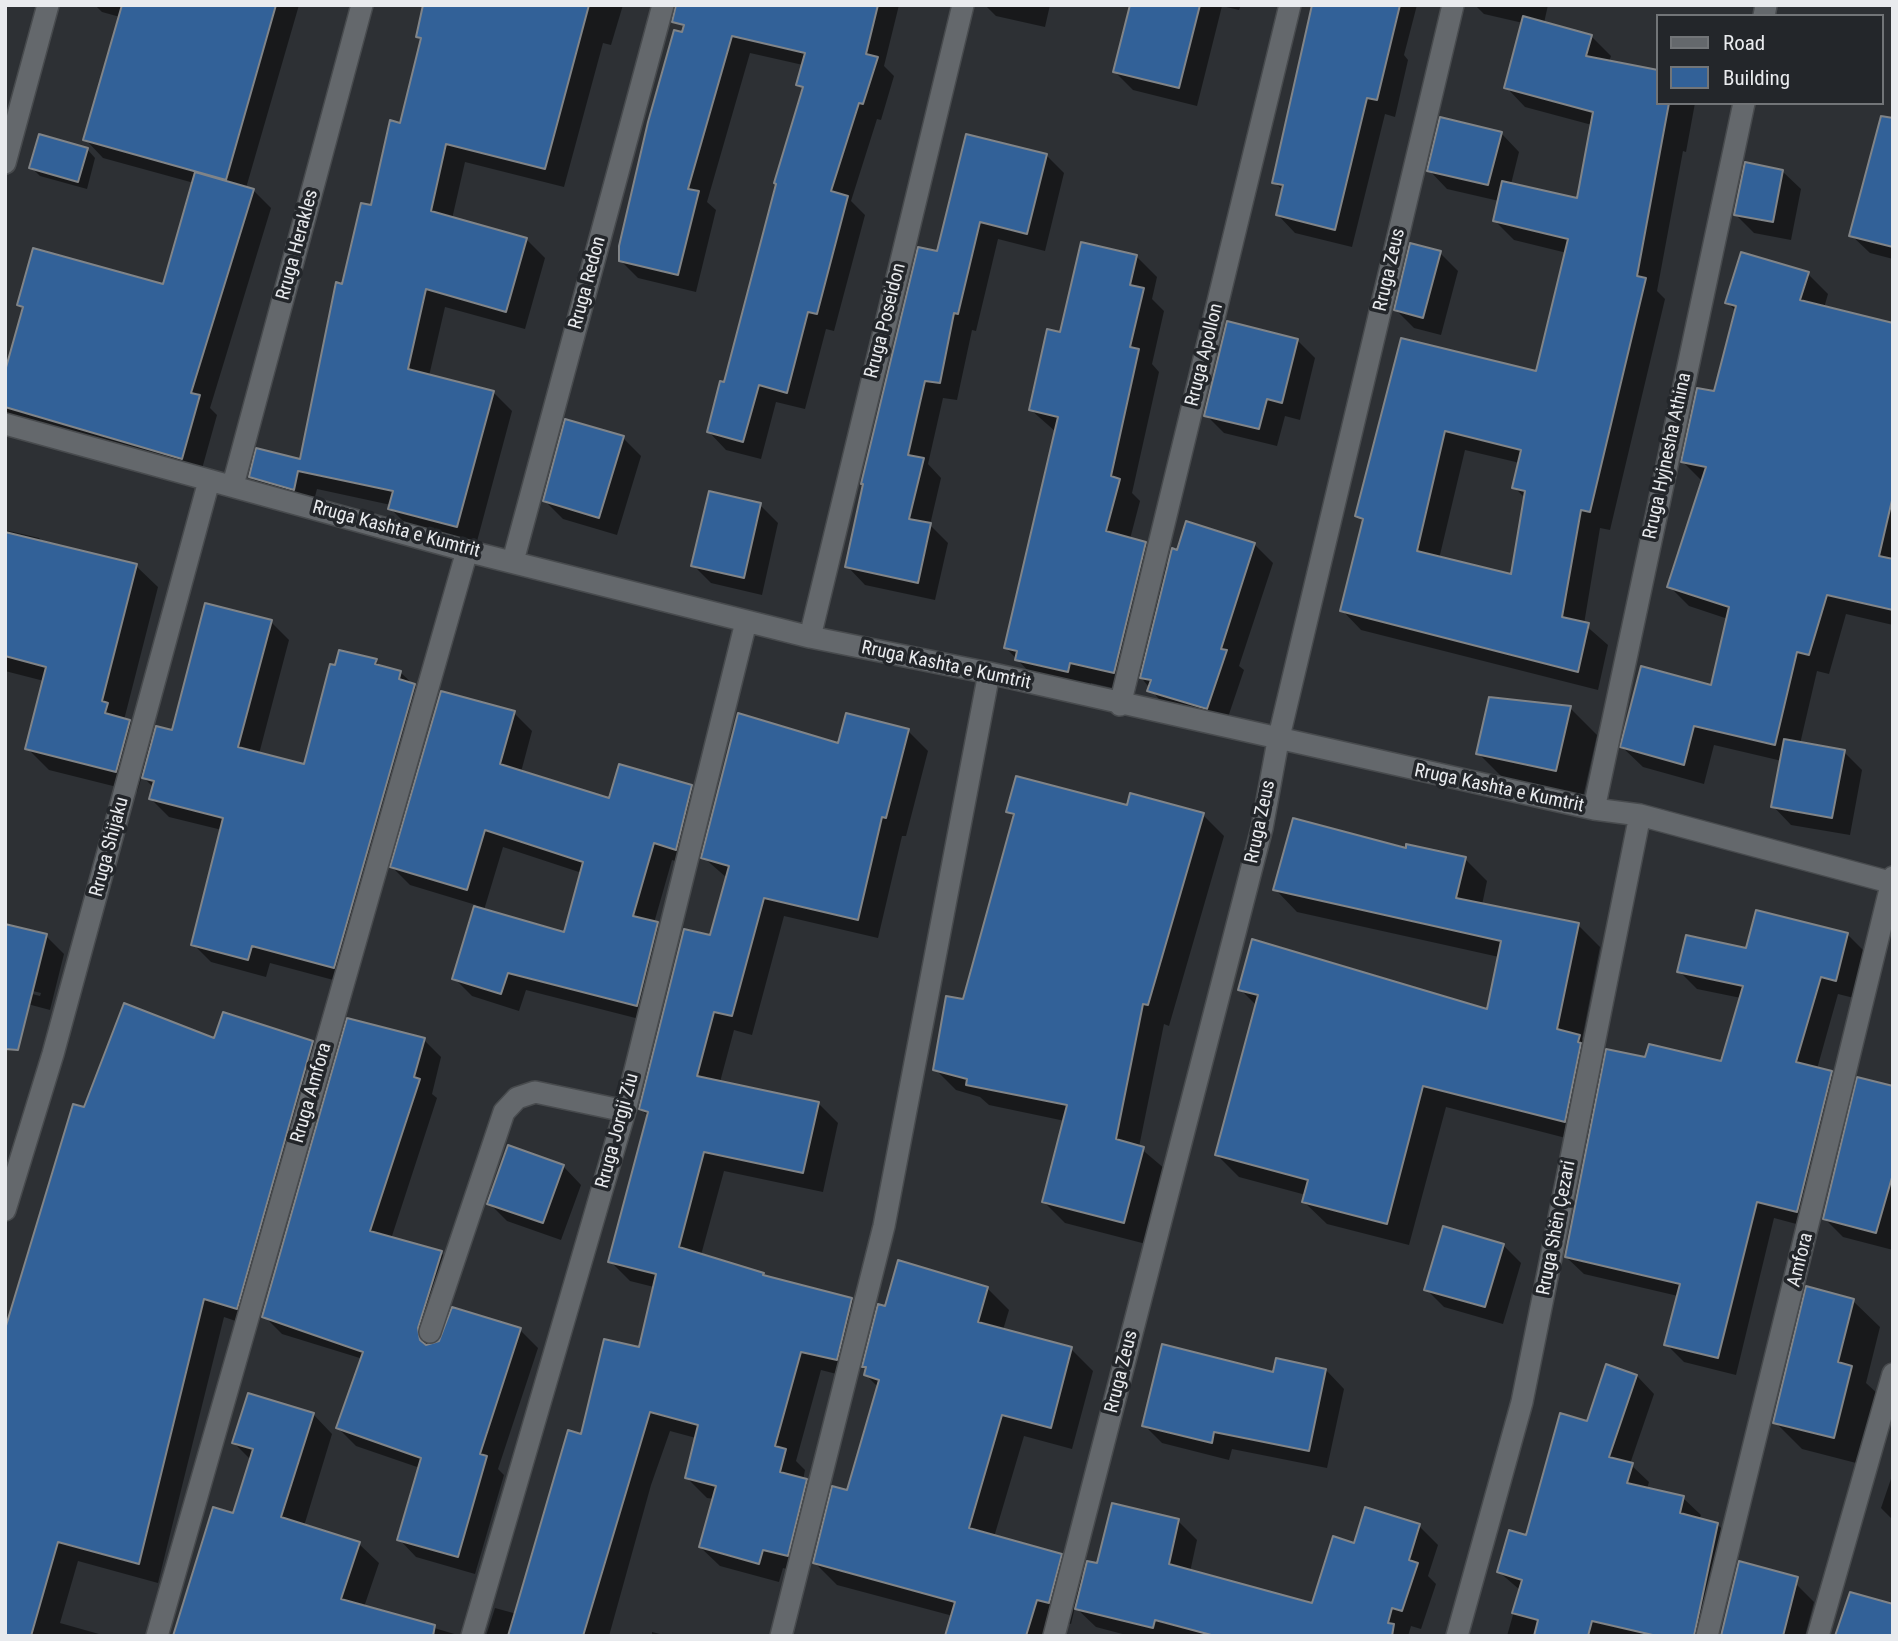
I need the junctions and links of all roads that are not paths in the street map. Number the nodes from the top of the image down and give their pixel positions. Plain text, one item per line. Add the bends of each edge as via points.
1 (48, 5) edge
2 (362, 5) edge
3 (663, 5) edge
4 (962, 5) edge
5 (1290, 5) edge
6 (1453, 5) edge
7 (1744, 105) edge
8 (5, 163) edge
9 (5, 424) edge
10 (209, 481) junction
11 (233, 485) junction
12 (467, 551) junction
13 (513, 561) junction
14 (746, 622) junction
15 (810, 637) junction
16 (989, 673) junction
17 (1120, 705) junction
18 (1279, 741) junction
19 (1594, 809) junction
20 (1640, 816) junction
21 (1893, 877) edge
22 (1892, 883) edge
23 (625, 1111) junction
24 (5, 1210) edge
25 (430, 1332) dead end
26 (1893, 1374) edge
27 (157, 1636) edge
28 (472, 1636) edge
29 (781, 1636) edge
30 (1054, 1636) edge
31 (1457, 1636) edge
32 (1707, 1636) edge
33 (1818, 1636) edge

1 - 8 street
2 - 11 street, Rruga Herakles
3 - 13 street, Rruga Redon
4 - 15 street, Rruga Poseidon
5 - 17 street, Rruga Apollon
6 - 18 street, Rruga Zeus
7 - 19 street, Rruga Hyjnesha Athina
9 - 10 street, Rruga Kashta e Kumtrit
10 - 11 street, Rruga Kashta e Kumtrit
10 - 24 street, Rruga Shijaku via 53,1054
11 - 12 street, Rruga Kashta e Kumtrit
12 - 13 street, Rruga Kashta e Kumtrit
12 - 27 street, Rruga Amfora
13 - 14 street, Rruga Kashta e Kumtrit
14 - 15 street, Rruga Kashta e Kumtrit
14 - 23 street, Rruga Jorgji Ziu
15 - 16 street, Rruga Kashta e Kumtrit
16 - 17 street, Rruga Kashta e Kumtrit
16 - 29 street via 884,1226
17 - 18 street, Rruga Kashta e Kumtrit
18 - 19 street, Rruga Kashta e Kumtrit
18 - 30 street, Rruga Zeus via 1262,828
19 - 20 street, Rruga Kashta e Kumtrit
20 - 22 street, Rruga Kashta e Kumtrit
20 - 31 street, Rruga Shën Çezari via 1522,1402
21 - 22 street, Amfora
22 - 32 street, Amfora
23 - 25 street via 535,1092 517,1098 504,1112
23 - 28 street, Rruga Jorgji Ziu
26 - 33 street

